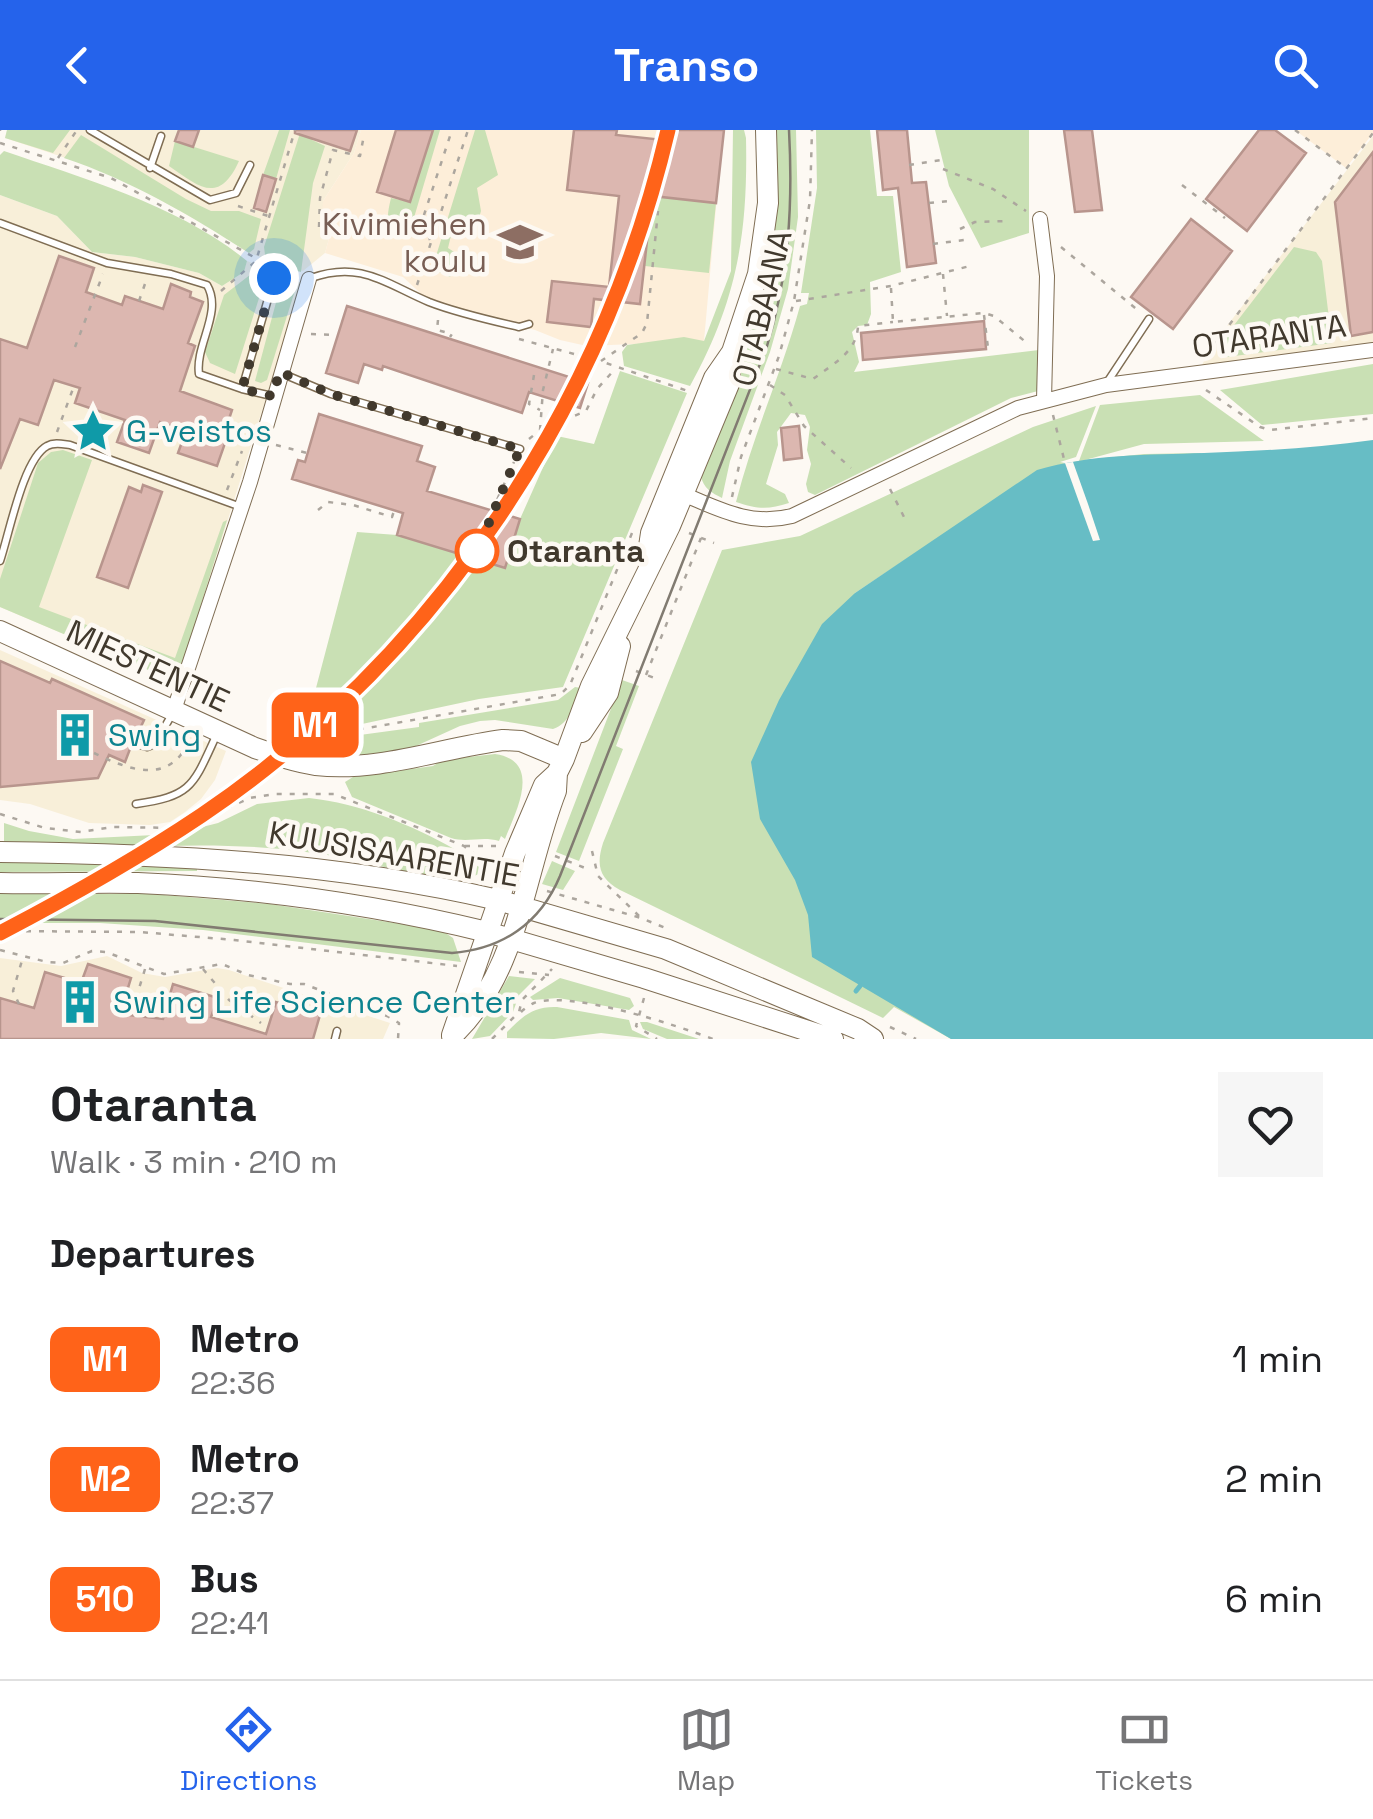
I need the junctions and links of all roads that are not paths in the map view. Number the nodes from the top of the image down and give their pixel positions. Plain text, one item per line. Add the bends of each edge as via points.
1 (90, 130) edge
2 (766, 130) edge
3 (160, 136) dead end
4 (250, 165) dead end
5 (150, 168) junction
6 (1040, 219) road end
7 (0, 223) edge
8 (274, 278) dead end
9 (309, 278) joint
10 (1148, 319) dead end
11 (529, 324) dead end
12 (1373, 350) edge
13 (280, 372) junction
14 (1106, 385) junction
15 (242, 389) junction
16 (272, 396) junction
17 (1048, 404) junction
18 (520, 449) road end
19 (676, 491) junction
20 (242, 508) junction
21 (2, 550) edge
22 (0, 561) edge
23 (0, 631) edge
24 (171, 716) junction
25 (218, 731) junction
26 (133, 743) dead end
27 (560, 766) junction
28 (136, 804) dead end
29 (0, 852) edge
30 (0, 882) edge
31 (498, 900) junction
32 (521, 906) junction
33 (486, 932) junction
34 (510, 938) junction
35 (451, 1037) edge
36 (833, 1039) edge
37 (872, 1039) edge

1 - 5 lane
2 - 19 main road via 768,203 758,274 732,352 729,384
3 - 5 lane
4 - 5 lane via 236,193 210,200
6 - 17 street
7 - 15 lane via 107,263 201,282 211,290 213,308 198,374
8 - 15 lane
9 - 11 lane via 337,271 378,277 430,302
9 - 13 street
10 - 14 lane
12 - 14 street, OTARANTA via 1200,381
13 - 16 street
13 - 18 lane via 342,398
14 - 17 street, OTARANTA
15 - 16 lane
16 - 20 street
17 - 19 street, OTARANTA via 1018,408 870,485 772,522 735,516
19 - 27 main road via 665,537 591,686
20 - 21 lane via 53,444 36,454
20 - 24 street
21 - 22 lane
23 - 24 main road, MIESTENTIE
24 - 25 main road, MIESTENTIE
24 - 26 lane via 155,744
25 - 27 main road, MIESTENTIE via 315,764 386,763 503,740 520,742
25 - 28 lane via 181,794
27 - 31 main road via 544,785
27 - 32 main road
29 - 31 main road, KUUSISAARENTIE via 239,859 400,879
30 - 33 main road, KUUSISAARENTIE via 246,891 394,911
31 - 32 main road, KUUSISAARENTIE
31 - 33 main road
32 - 34 main road
32 - 37 main road, KUUSISAARENTIE via 666,949
33 - 34 main road, KUUSISAARENTIE
33 - 35 main road
34 - 35 main road via 484,1000
34 - 36 main road, KUUSISAARENTIE

